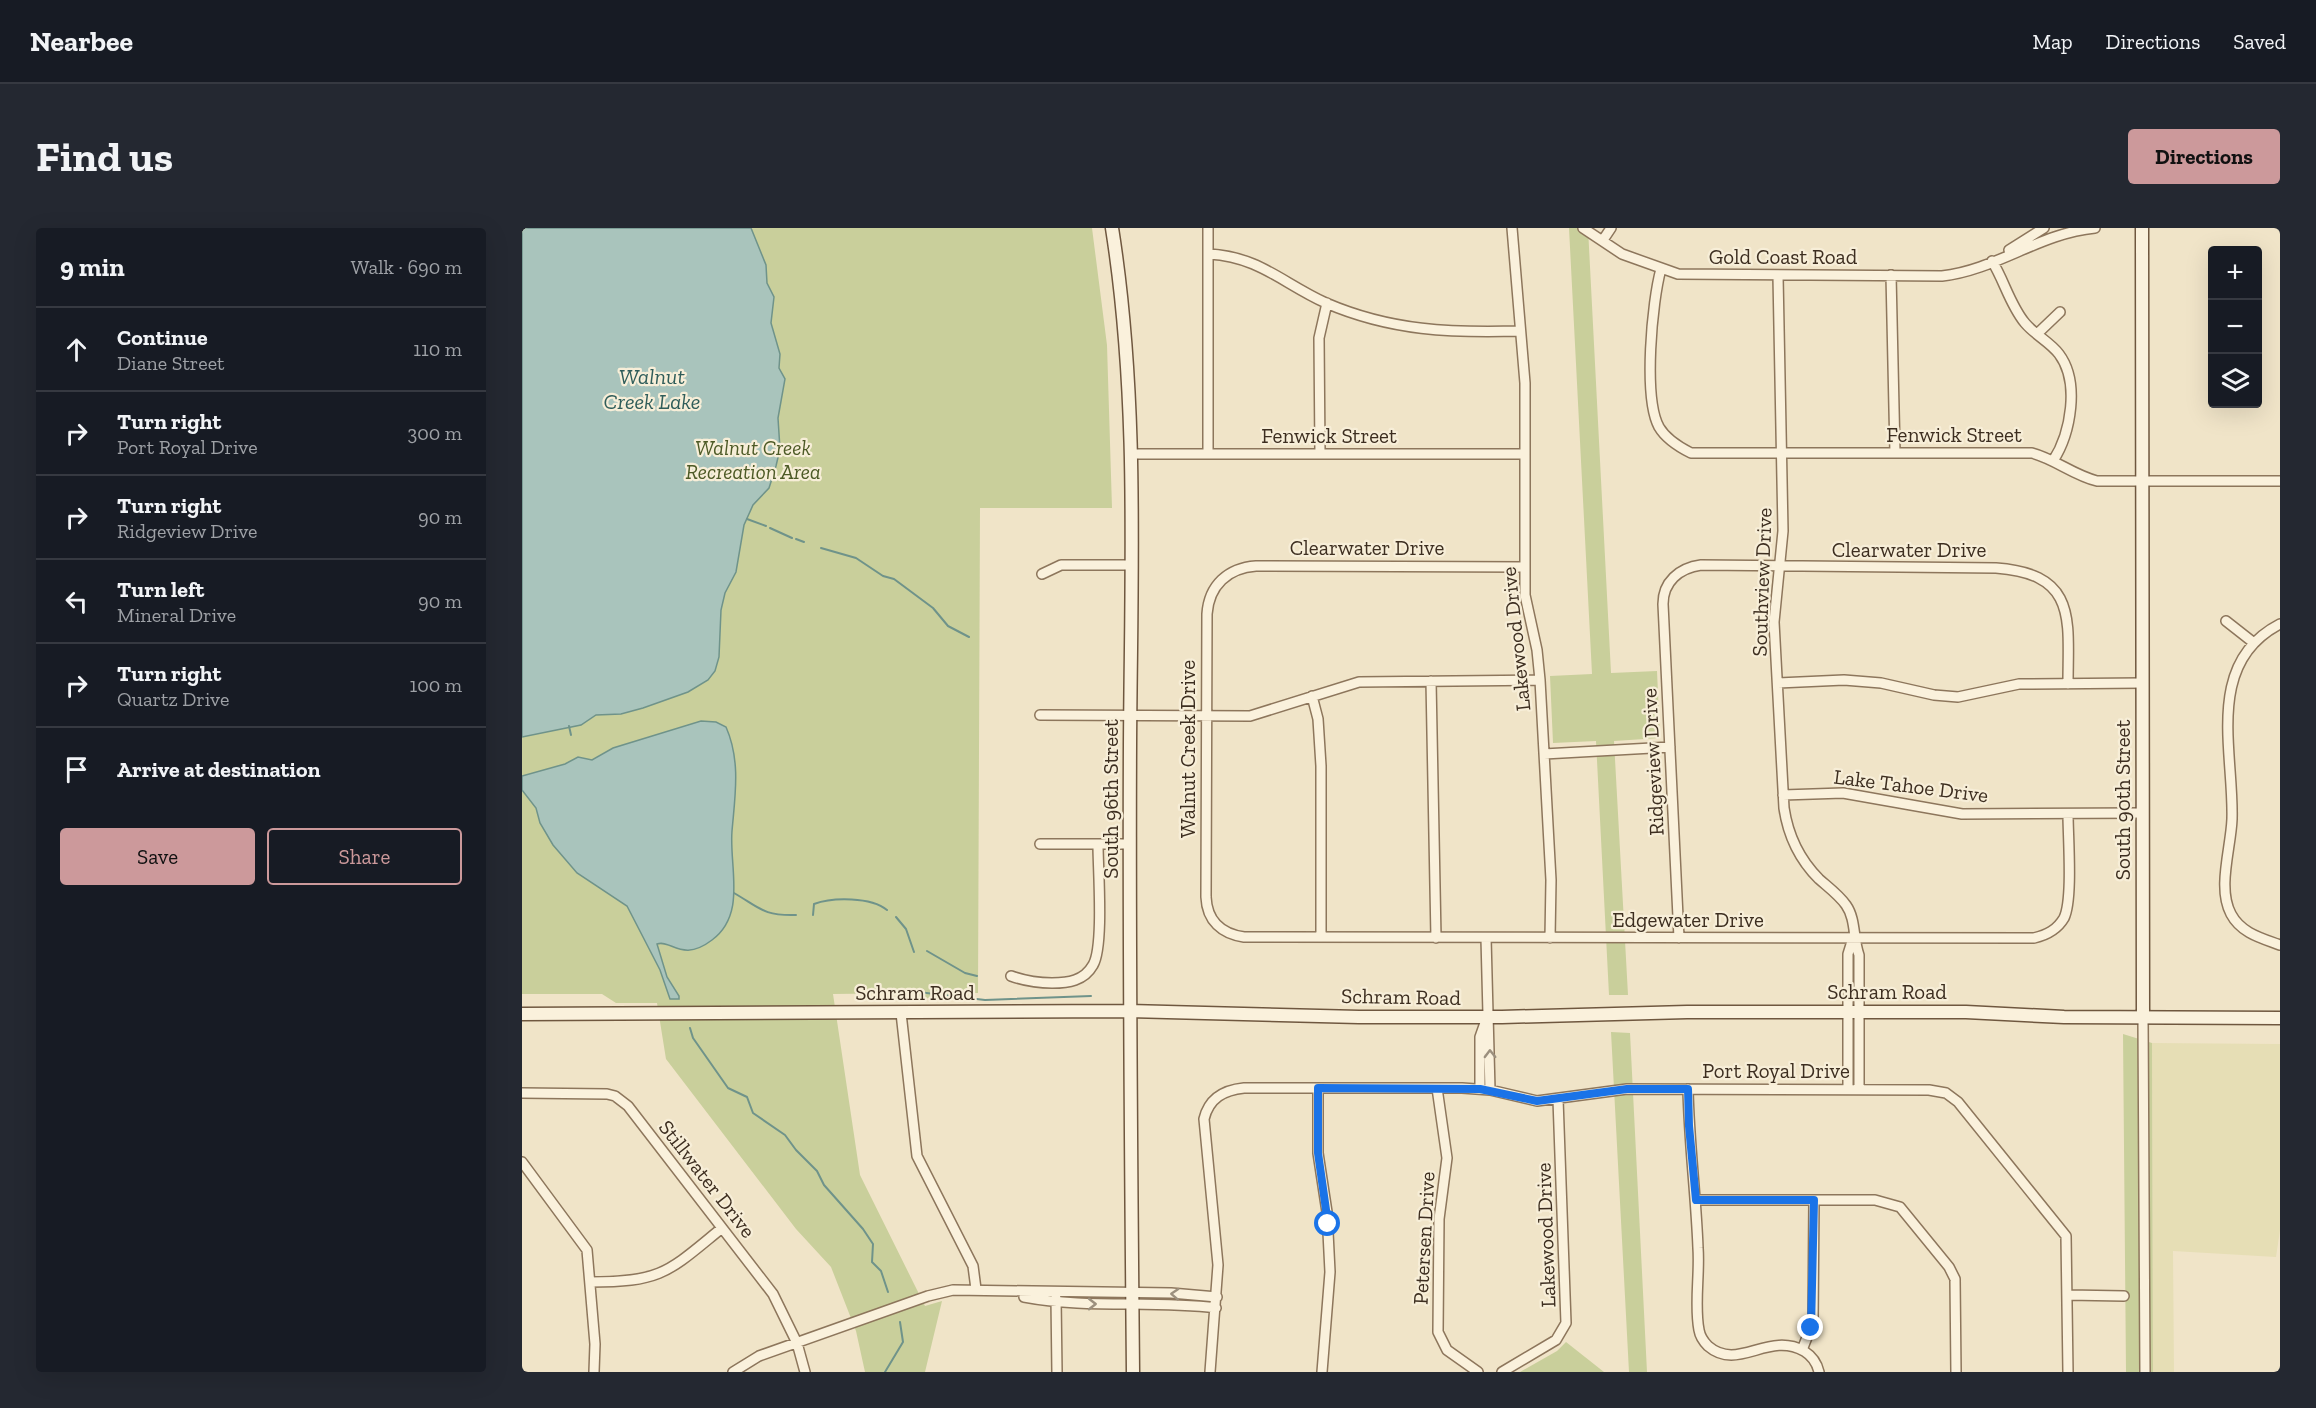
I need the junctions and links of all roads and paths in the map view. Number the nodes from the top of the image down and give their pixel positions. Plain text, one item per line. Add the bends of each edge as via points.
1 (1112, 228) edge
2 (1208, 228) edge
3 (1512, 228) edge
4 (1582, 228) edge
5 (1611, 228) edge
6 (2044, 228) edge
7 (2095, 228) edge
8 (2142, 228) edge
9 (1602, 240) junction
10 (1209, 254) junction
11 (1992, 261) junction
12 (1661, 269) junction
13 (1891, 275) junction
14 (1778, 276) junction
15 (1327, 303) junction
16 (2060, 312) dead end
17 (1520, 331) junction
18 (2037, 334) junction
19 (1895, 453) junction
20 (1132, 454) junction
21 (1209, 454) junction
22 (1320, 454) junction
23 (1525, 454) junction
24 (1782, 454) junction
25 (2053, 461) junction
26 (2143, 480) junction
27 (2280, 481) edge
28 (1131, 565) junction
29 (1780, 566) junction
30 (1525, 567) junction
31 (1042, 574) dead end
32 (1667, 584) joint
33 (1216, 586) joint
34 (2226, 621) dead end
35 (2280, 624) edge
36 (2254, 643) junction
37 (1540, 680) junction
38 (1431, 681) junction
39 (1778, 683) junction
40 (2142, 683) junction
41 (2068, 684) junction
42 (1312, 696) junction
43 (1040, 715) dead end
44 (1131, 715) junction
45 (1206, 716) junction
46 (1670, 747) junction
47 (1544, 754) junction
48 (1784, 795) junction
49 (2142, 813) junction
50 (2068, 814) junction
51 (1040, 844) dead end
52 (1098, 844) junction
53 (1130, 844) junction
54 (1209, 914) joint
55 (1322, 937) junction
56 (1436, 938) junction
57 (1486, 938) junction
58 (1550, 938) junction
59 (1679, 938) junction
60 (1853, 938) junction
61 (2280, 945) edge
62 (1011, 976) dead end
63 (1129, 1011) junction
64 (1853, 1012) junction
65 (901, 1013) junction
66 (522, 1014) edge
67 (1486, 1017) junction
68 (2142, 1018) junction
69 (2280, 1018) edge
70 (1318, 1088) junction
71 (1437, 1088) junction
72 (1480, 1089) junction
73 (1688, 1089) junction
74 (1848, 1089) junction
75 (1858, 1089) junction
76 (1490, 1090) junction
77 (522, 1093) edge
78 (1558, 1099) junction
79 (522, 1162) edge
80 (1696, 1200) junction
81 (1814, 1200) junction
82 (723, 1228) junction
83 (591, 1282) junction
84 (976, 1289) junction
85 (2068, 1295) junction
86 (1217, 1296) junction
87 (2124, 1296) dead end
88 (1056, 1298) junction
89 (1132, 1298) junction
90 (1216, 1308) junction
91 (797, 1343) junction
92 (1802, 1350) junction
93 (594, 1372) edge
94 (733, 1372) edge
95 (805, 1372) edge
96 (1057, 1372) edge
97 (1133, 1372) edge
98 (1210, 1372) edge
99 (1322, 1372) edge
100 (1478, 1372) edge
101 (1502, 1372) edge
102 (1819, 1372) edge
103 (1956, 1372) edge
104 (2068, 1372) edge
105 (2145, 1372) edge

1 - 20 main road, South 96th Street via 1127,343
2 - 10 street
3 - 17 street, Lakewood Drive
4 - 9 street, Gold Coast Road
5 - 9 street
6 - 11 street, Gold Coast Road
7 - 11 street, Gold Coast Road via 2051,238
8 - 26 main road, South 90th Street
9 - 12 street, Gold Coast Road via 1622,254
10 - 15 street via 1250,261
10 - 21 street
11 - 13 street, Gold Coast Road via 1956,274
11 - 18 street via 2024,322
12 - 14 street, Gold Coast Road via 1695,276
12 - 24 street, Fenwick Street via 1650,324 1654,414 1665,434 1691,453
13 - 14 street, Gold Coast Road
13 - 19 street
14 - 24 street, Southview Drive
15 - 17 street via 1419,330
15 - 22 street via 1319,338
16 - 18 street
17 - 23 street, Lakewood Drive
18 - 25 street via 2058,352 2070,381 2068,421
19 - 24 street, Fenwick Street
19 - 25 street, Fenwick Street via 2032,453
20 - 21 street, Fenwick Street
20 - 28 main road, South 96th Street
21 - 22 street, Fenwick Street
22 - 23 street, Fenwick Street
23 - 30 street, Lakewood Drive
24 - 29 street, Southview Drive
25 - 26 street, Fenwick Street via 2080,477 2097,481
26 - 27 street, Fenwick Street
26 - 40 main road, South 90th Street
28 - 31 street via 1061,565
28 - 44 main road, South 96th Street
29 - 32 street, Clearwater Drive via 1692,566
29 - 39 street, Southview Drive via 1774,616
29 - 41 street, Clearwater Drive via 1996,567 2030,575 2051,586 2067,611
30 - 33 street, Clearwater Drive via 1256,566 1232,572
30 - 37 street, Lakewood Drive via 1526,602
32 - 46 street, Ridgeview Drive via 1663,604
33 - 45 street, Walnut Creek Drive via 1207,614
34 - 36 street
35 - 36 street
36 - 61 street via 2239,666 2229,694 2226,722 2232,816 2226,902 2238,925
37 - 38 street
37 - 47 street, Lakewood Drive
38 - 42 street via 1359,682
38 - 56 street
39 - 41 street via 1844,680 1958,697 2019,684
39 - 48 street, Southview Drive
40 - 41 street
40 - 49 main road, South 90th Street
42 - 45 street via 1250,716
42 - 55 street via 1318,719 1321,766
43 - 44 street
44 - 45 street
44 - 53 main road, South 96th Street
45 - 54 street, Walnut Creek Drive
46 - 47 street
46 - 59 street, Ridgeview Drive
47 - 58 street, Lakewood Drive
48 - 50 street, Lake Tahoe Drive via 1843,793 1962,814
48 - 60 street, Southview Drive via 1793,841 1812,871 1847,906
49 - 50 street, Lake Tahoe Drive
49 - 68 main road, South 90th Street
50 - 60 street, Edgewater Drive via 2067,908 2062,922 2047,934 2025,939
51 - 52 street
52 - 53 street
52 - 62 street via 1098,945 1093,965 1077,980 1067,983 1026,982
53 - 63 main road, South 96th Street
54 - 55 street, Edgewater Drive via 1219,928 1238,936
55 - 56 street, Edgewater Drive
56 - 57 street, Edgewater Drive
57 - 58 street, Edgewater Drive
57 - 67 street
58 - 59 street, Edgewater Drive
59 - 60 street, Edgewater Drive
60 - 64 street, Southview Drive via 1848,954
63 - 65 main road, Schram Road
63 - 67 main road, Schram Road
63 - 89 main road, South 96th Street
64 - 67 main road, Schram Road
64 - 68 main road, Schram Road via 1966,1011
64 - 74 street, Southview Drive
64 - 75 street, Southview Drive
65 - 66 main road, Schram Road
65 - 84 street via 917,1156 973,1266
67 - 72 street via 1480,1037
76 -> 67 street
68 - 69 main road, Schram Road
68 - 105 street, South 90th Street
70 - 71 street, Port Royal Drive
70 - 86 street, Port Royal Drive via 1235,1089 1215,1098 1208,1108 1203,1126 1217,1242
70 - 99 street via 1318,1153 1327,1212 1330,1272
71 - 72 street, Port Royal Drive
71 - 100 street, Petersen Drive via 1447,1158 1439,1219 1438,1332 1446,1350
72 - 76 street, Port Royal Drive
73 - 74 street, Port Royal Drive
73 - 78 street, Port Royal Drive via 1627,1089
73 - 80 street
74 - 75 street, Port Royal Drive
75 - 85 street, Port Royal Drive via 1929,1090 1946,1093 1958,1102 2063,1232 2067,1243
76 - 78 street, Port Royal Drive via 1529,1101
77 - 82 street, Stillwater Drive via 597,1093 621,1100
78 - 101 street, Lakewood Drive via 1566,1323 1556,1340
79 - 83 street via 586,1246
80 - 81 street
80 - 92 street via 1698,1323 1706,1344 1718,1356 1733,1360 1748,1359 1777,1345
81 - 92 street via 1813,1322
81 - 103 street via 1893,1203 1919,1230 1955,1279
82 - 83 street via 674,1267 652,1278
82 - 91 street, Stillwater Drive via 778,1302
83 - 93 street
84 - 88 street
84 - 91 street via 940,1292
85 - 87 street
85 - 104 street
86 -> 89 street
86 - 90 street
88 - 89 street
88 - 96 street
89 - 90 street
89 - 97 main road, South 96th Street
90 - 98 street
91 - 94 street via 759,1356
91 - 95 street, Stillwater Drive
92 - 102 street via 1813,1358

